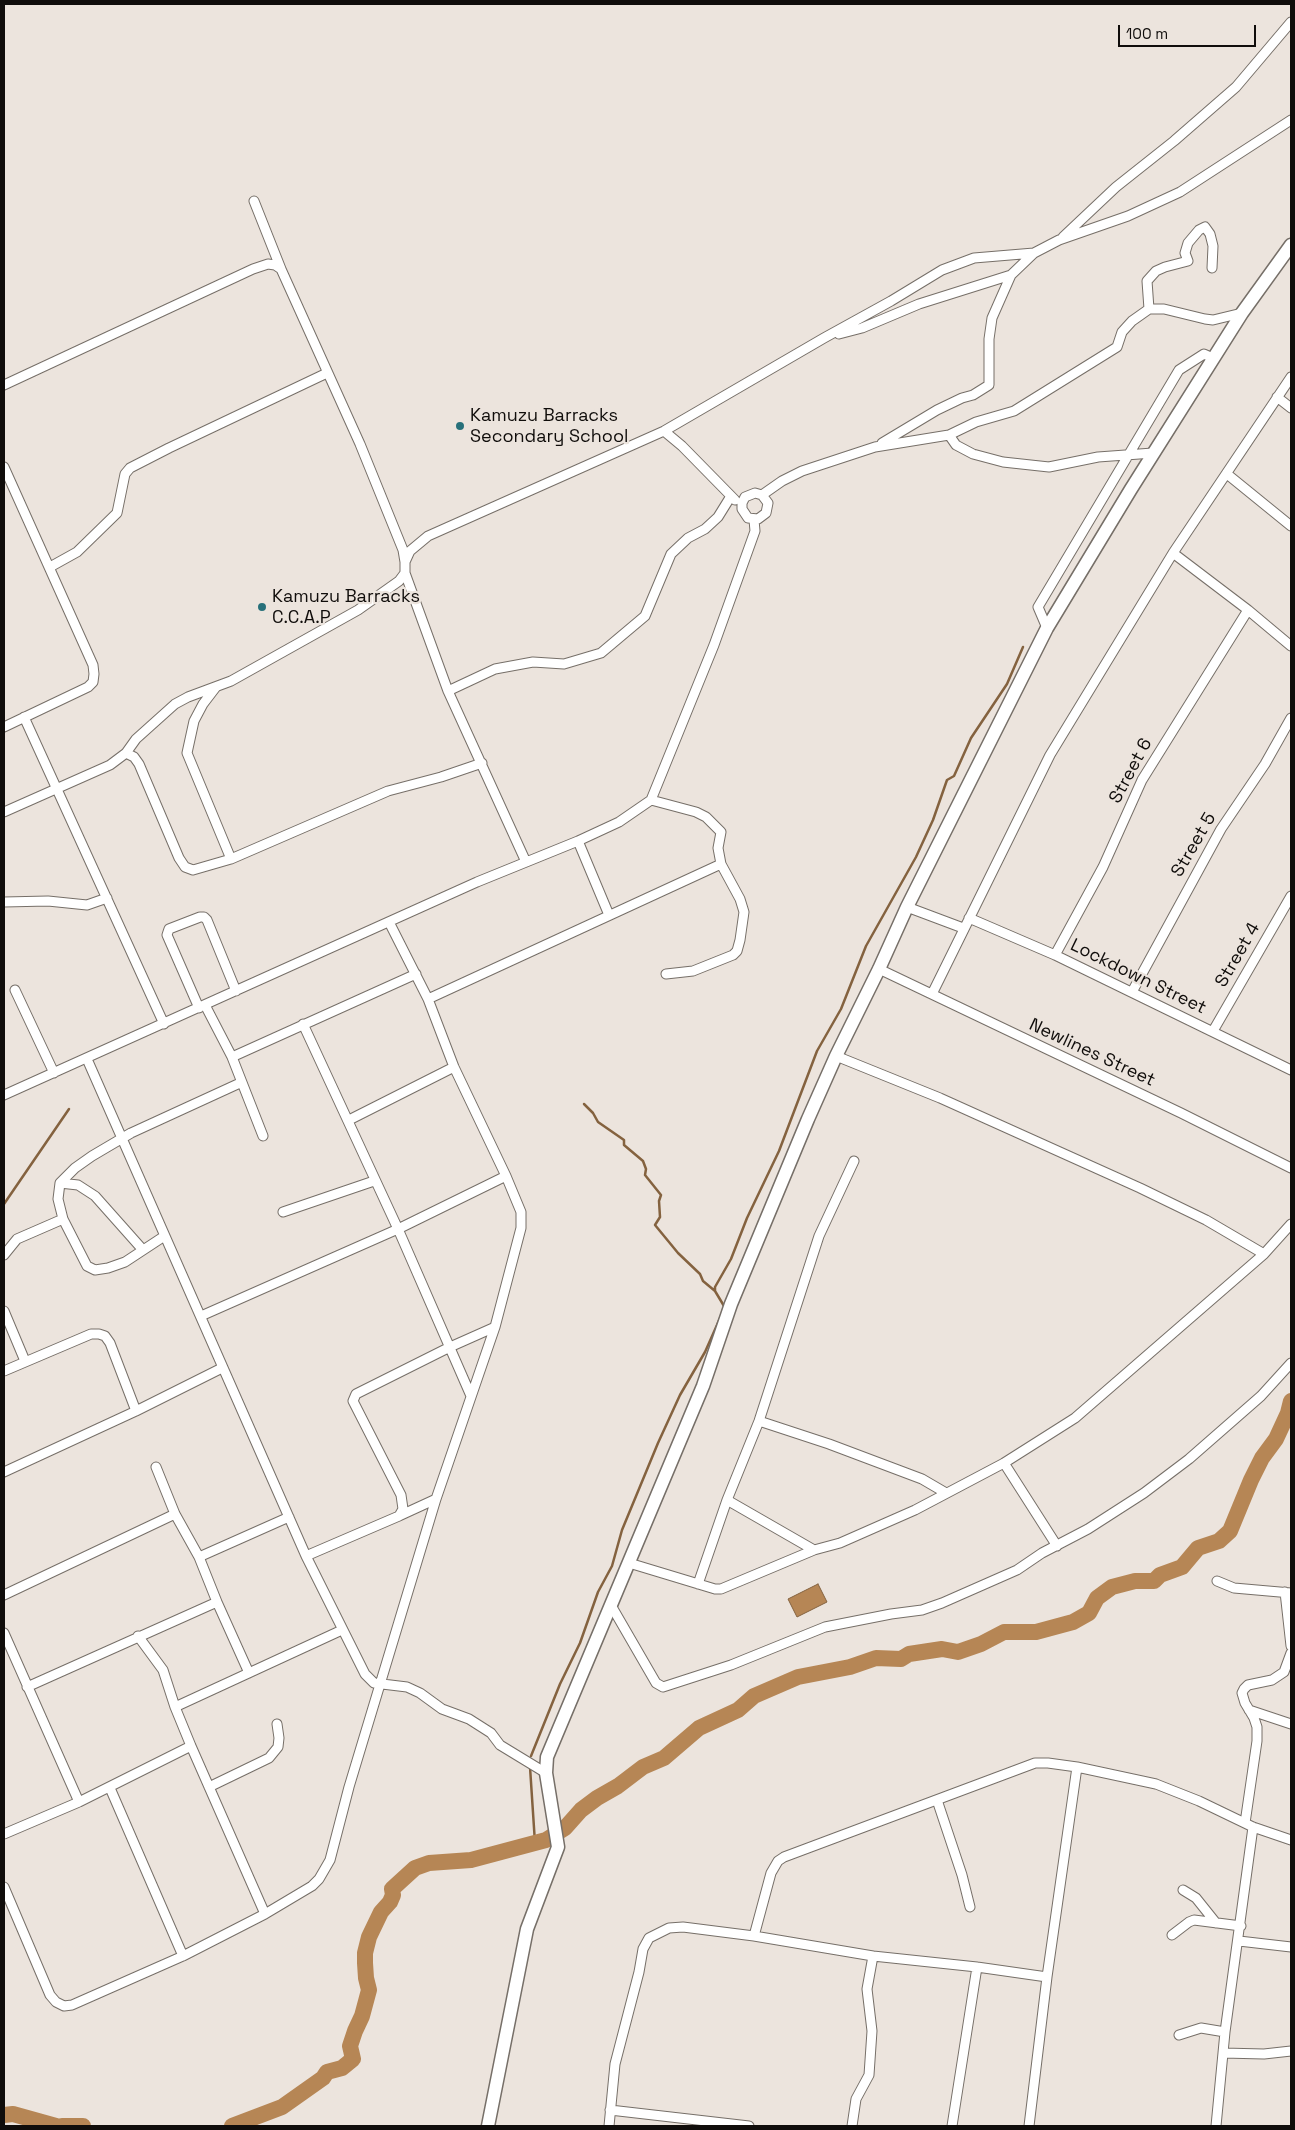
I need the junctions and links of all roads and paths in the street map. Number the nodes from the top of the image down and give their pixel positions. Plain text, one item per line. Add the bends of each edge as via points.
1 (1291, 22) edge
2 (1291, 120) edge
3 (254, 201) dead end
4 (1059, 240) junction
5 (1289, 252) edge
6 (1034, 253) junction
7 (1212, 268) dead end
8 (281, 269) junction
9 (1011, 275) junction
10 (1149, 308) junction
11 (1242, 313) junction
12 (824, 338) junction
13 (1213, 358) junction
14 (327, 373) junction
15 (1291, 376) edge
16 (4, 385) edge
17 (1277, 397) junction
18 (1291, 408) edge
19 (664, 431) junction
20 (949, 435) junction
21 (875, 446) junction
22 (1154, 453) junction
23 (1127, 455) junction
24 (4, 467) edge
25 (1227, 474) junction
26 (12, 484) junction
27 (4, 492) edge
28 (762, 495) junction
29 (731, 496) junction
30 (741, 506) junction
31 (754, 520) junction
32 (1291, 526) edge
33 (1173, 553) junction
34 (405, 562) junction
35 (50, 567) junction
36 (405, 574) junction
37 (1248, 610) junction
38 (1048, 628) junction
39 (1291, 646) edge
40 (216, 687) junction
41 (448, 691) junction
42 (24, 717) junction
43 (1291, 718) edge
44 (4, 727) edge
45 (126, 753) junction
46 (482, 763) junction
47 (56, 788) junction
48 (651, 800) junction
49 (4, 812) edge
50 (578, 841) junction
51 (231, 859) junction
52 (526, 862) junction
53 (722, 864) junction
54 (1291, 896) edge
55 (107, 898) junction
56 (4, 902) edge
57 (907, 907) junction
58 (609, 915) junction
59 (969, 918) junction
60 (389, 922) junction
61 (963, 928) junction
62 (1055, 955) junction
63 (879, 969) junction
64 (416, 974) junction
65 (666, 974) dead end
66 (15, 990) dead end
67 (236, 991) junction
68 (1132, 992) junction
69 (932, 994) junction
70 (428, 999) junction
71 (202, 1007) junction
72 (164, 1024) junction
73 (303, 1024) junction
74 (1213, 1031) junction
75 (836, 1056) junction
76 (232, 1057) junction
77 (86, 1059) junction
78 (454, 1067) junction
79 (1291, 1070) edge
80 (54, 1073) junction
81 (240, 1083) junction
82 (4, 1095) edge
83 (348, 1120) junction
84 (263, 1136) dead end
85 (122, 1139) junction
86 (854, 1161) dead end
87 (1291, 1168) edge
88 (506, 1176) junction
89 (374, 1180) junction
90 (60, 1183) junction
91 (283, 1212) dead end
92 (63, 1219) junction
93 (1291, 1224) edge
94 (398, 1229) junction
95 (163, 1237) junction
96 (143, 1250) junction
97 (1264, 1254) junction
98 (4, 1255) edge
99 (4, 1311) edge
100 (201, 1316) junction
101 (495, 1327) junction
102 (450, 1346) junction
103 (25, 1361) junction
104 (1291, 1363) edge
105 (222, 1368) junction
106 (4, 1372) edge
107 (471, 1396) junction
108 (136, 1411) junction
109 (759, 1421) junction
110 (1004, 1463) junction
111 (156, 1467) dead end
112 (4, 1472) edge
113 (946, 1493) junction
114 (436, 1499) junction
115 (727, 1500) junction
116 (175, 1514) junction
117 (399, 1516) junction
118 (289, 1517) junction
119 (1057, 1546) junction
120 (814, 1550) junction
121 (306, 1556) junction
122 (199, 1558) junction
123 (629, 1563) junction
124 (1217, 1581) dead end
125 (698, 1584) junction
126 (1288, 1592) edge
127 (4, 1595) edge
128 (217, 1602) junction
129 (612, 1607) junction
130 (342, 1630) junction
131 (4, 1633) edge
132 (138, 1636) junction
133 (1291, 1646) edge
134 (7, 1648) edge
135 (1291, 1653) edge
136 (249, 1672) junction
137 (381, 1684) junction
138 (27, 1687) junction
139 (175, 1708) junction
140 (1248, 1710) junction
141 (277, 1724) dead end
142 (1291, 1724) edge
143 (191, 1746) junction
144 (1077, 1767) junction
145 (546, 1773) junction
146 (209, 1787) junction
147 (110, 1788) junction
148 (937, 1800) junction
149 (79, 1802) junction
150 (1249, 1825) junction
151 (4, 1834) edge
152 (1291, 1840) edge
153 (4, 1887) edge
154 (1183, 1890) dead end
155 (970, 1907) dead end
156 (265, 1914) junction
157 (1216, 1923) junction
158 (1241, 1926) junction
159 (1172, 1935) dead end
160 (754, 1936) junction
161 (1239, 1941) junction
162 (1291, 1947) edge
163 (183, 1956) junction
164 (873, 1956) junction
165 (977, 1967) junction
166 (1047, 1977) junction
167 (1225, 2032) junction
168 (1179, 2034) dead end
169 (1291, 2051) edge
170 (1223, 2053) junction
171 (610, 2110) junction
172 (488, 2126) edge
173 (609, 2126) edge
174 (749, 2126) edge
175 (852, 2126) edge
176 (952, 2126) edge
177 (1029, 2126) edge
178 (1216, 2126) edge

1 - 4 street via 1236,87 1116,187
2 - 4 street via 1180,192 1128,216
3 - 8 street
4 - 6 street
5 - 11 street
6 - 9 street
6 - 12 street via 974,258 942,270
7 - 10 street via 1213,246 1205,227 1188,243 1185,253 1188,262 1165,267 1148,281
8 - 14 street
8 - 16 street via 268,264 253,269
9 - 12 street via 919,304 862,328
9 - 21 street via 992,318 989,385
10 - 11 street via 1213,320
10 - 20 street via 1122,332 1117,347 1014,411 976,422
11 - 13 street
12 - 19 street
13 - 22 street
13 - 23 street via 1204,354 1179,370
14 - 34 street via 371,470
14 - 35 street via 130,468 125,474 117,513 77,552
15 - 17 street
17 - 18 street
17 - 25 street
19 - 29 street
19 - 34 street via 428,536 410,551
20 - 21 street
20 - 23 street via 956,445 973,454 1003,462 1049,467
21 - 28 street via 802,471
22 - 23 street
22 - 38 street
23 - 38 street via 1038,607
24 - 26 street
25 - 32 street
25 - 33 street
26 - 27 street
26 - 35 street
28 - 30 street via 748,494
28 - 31 street via 768,503 767,510 761,518
29 - 30 street
29 - 41 street via 718,517 671,554 645,616 601,653 564,664 533,662 495,668
30 - 31 street via 745,516
31 - 48 street via 755,531 717,636
33 - 37 street
33 - 59 street via 1050,755
34 - 36 street
35 - 42 street via 94,666 93,682 88,688
36 - 40 street via 358,610
36 - 41 street
37 - 39 street
37 - 62 street, Street 6 via 1142,780 1103,867
38 - 57 street
40 - 45 street via 175,704 136,739
40 - 51 street via 194,721 188,753
41 - 46 street
42 - 44 street
42 - 47 street
43 - 68 street, Street 5 via 1265,764 1221,829
45 - 47 street via 110,765
45 - 51 street via 139,764 185,867 198,870
46 - 51 street via 388,791
46 - 52 street
47 - 49 street
47 - 55 street
48 - 50 street via 618,822
48 - 53 street via 706,817 721,832 718,848
50 - 52 street
50 - 58 street
52 - 60 street
53 - 58 street
53 - 65 street via 744,912 736,951 693,971
54 - 74 street, Street 4
55 - 56 street via 87,905 48,901
55 - 72 street
57 - 61 street
57 - 63 street
58 - 70 street
59 - 61 street
59 - 62 street, Lockdown Street
60 - 64 street
60 - 67 street
61 - 69 street
62 - 68 street, Lockdown Street
63 - 69 street, Newlines Street
63 - 75 street
64 - 70 street
64 - 73 street
66 - 80 street
67 - 71 street
67 - 71 street via 204,917 169,930 167,935
68 - 74 street, Lockdown Street
69 - 87 street, Newlines Street
70 - 78 street
71 - 72 street
71 - 76 street
72 - 77 street
73 - 76 street
73 - 83 street
74 - 79 street, Lockdown Street
75 - 97 street via 940,1098 1140,1188 1206,1220
75 - 123 street via 732,1304 703,1386
76 - 81 street
77 - 80 street
77 - 85 street
78 - 83 street
78 - 88 street
80 - 82 street
81 - 84 street
81 - 85 street
83 - 89 street
85 - 90 street via 75,1168
85 - 95 street
86 - 109 street via 819,1236
88 - 94 street
88 - 101 street via 521,1212 521,1228
89 - 91 street
89 - 94 street
90 - 92 street via 58,1199
90 - 96 street via 78,1185 94,1196
92 - 96 street via 87,1266 95,1270 125,1262
92 - 98 street via 18,1239
93 - 97 street
94 - 100 street
94 - 102 street
95 - 96 street
95 - 100 street
97 - 110 street via 1075,1418
99 - 103 street
100 - 105 street
101 - 102 street
101 - 107 street
102 - 107 street
102 - 117 street via 353,1397 401,1494 403,1509
103 - 106 street
103 - 108 street via 91,1334 105,1336
104 - 119 street via 1261,1396 1189,1459 1114,1512
105 - 108 street
105 - 118 street
107 - 114 street
108 - 112 street
109 - 113 street via 912,1475
109 - 115 street
110 - 113 street
110 - 119 street
111 - 116 street
113 - 120 street via 840,1543
114 - 117 street
114 - 137 street
115 - 120 street
115 - 125 street
116 - 122 street
116 - 127 street
117 - 121 street
118 - 121 street
118 - 122 street
119 - 129 street via 1017,1570 942,1604 825,1627 731,1665 662,1687 656,1683
120 - 125 street via 721,1589
121 - 130 street
122 - 128 street
123 - 125 street
123 - 129 street
124 - 126 street via 1234,1588
126 - 133 street
128 - 132 street
128 - 136 street
129 - 145 street via 551,1746
130 - 136 street
130 - 137 street via 369,1679
131 - 134 street
132 - 138 street
132 - 139 street via 162,1670
134 - 138 street
135 - 140 street via 1284,1672 1272,1680 1244,1688 1242,1693
136 - 139 street
137 - 145 street via 408,1687 442,1709 469,1719 491,1733 500,1745
137 - 156 street via 325,1870 312,1886
138 - 149 street
139 - 143 street
140 - 142 street
140 - 150 street via 1257,1727
141 - 146 street via 278,1746 270,1758
143 - 146 street
143 - 147 street
144 - 148 street via 1035,1763
144 - 150 street via 1156,1784
144 - 166 street
145 - 172 street via 558,1847 527,1929
146 - 156 street
147 - 149 street
147 - 163 street
148 - 155 street
148 - 160 street via 793,1852 778,1861 771,1873
149 - 151 street
150 - 152 street
150 - 158 street
153 - 163 street via 50,1995 64,2006
154 - 157 street via 1196,1898
156 - 163 street
157 - 158 street
157 - 159 street via 1194,1920
158 - 161 street
160 - 164 street
160 - 171 street via 676,1927 655,1934 645,1943 615,2064
161 - 162 street
161 - 167 street
164 - 165 street
164 - 175 street via 867,1989 872,2032 869,2075 856,2099
165 - 166 street
165 - 176 street
166 - 177 street
167 - 168 street via 1201,2028
167 - 170 street
169 - 170 street
170 - 178 street
171 - 173 street
171 - 174 street

